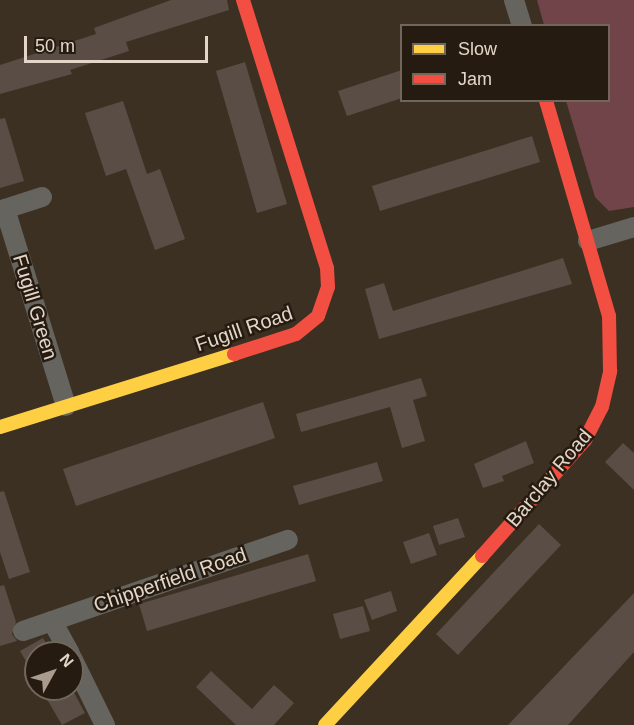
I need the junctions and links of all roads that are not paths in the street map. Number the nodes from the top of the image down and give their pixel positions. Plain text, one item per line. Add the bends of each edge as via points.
1 (243, 0) edge
2 (514, 0) edge
3 (521, 24) edge
4 (547, 102) edge
5 (42, 197) dead end
6 (3, 210) edge
7 (634, 227) edge
8 (588, 241) junction
9 (66, 406) junction
10 (0, 427) edge
11 (288, 540) dead end
12 (52, 621) junction
13 (23, 631) dead end
14 (63, 641) edge
15 (84, 682) edge
16 (105, 725) edge
17 (325, 725) edge

1 - 9 street, Fugill Road via 327,268 325,301 309,327 296,334
2 - 3 street
4 - 8 street, Barclay Road
5 - 6 street, Fugill Green
6 - 9 street, Fugill Green
7 - 8 street
8 - 17 street, Barclay Road via 612,332 605,398 585,440
9 - 10 street, Fugill Road
11 - 12 street, Chipperfield Road
12 - 13 street, Chipperfield Road
12 - 14 street
15 - 16 street

